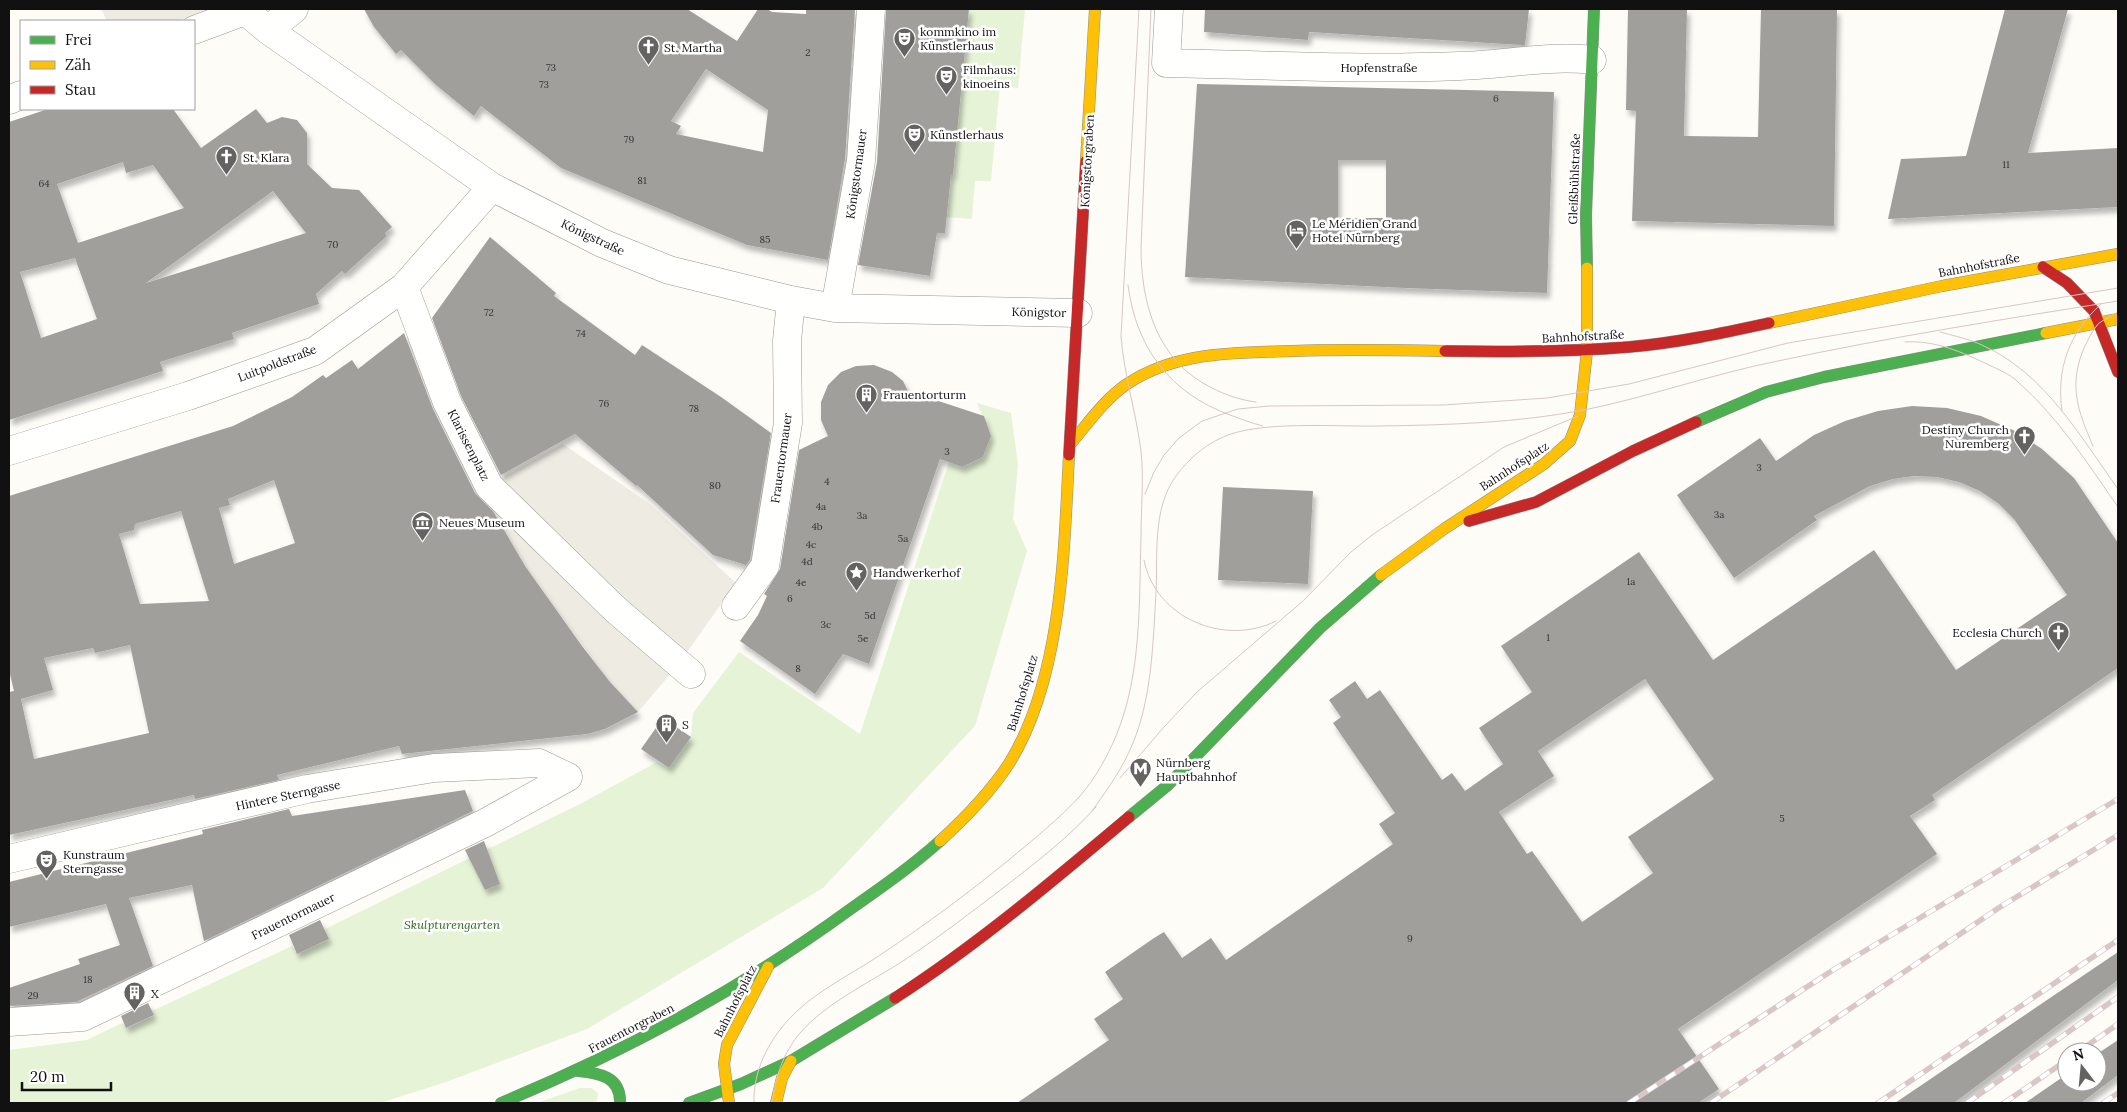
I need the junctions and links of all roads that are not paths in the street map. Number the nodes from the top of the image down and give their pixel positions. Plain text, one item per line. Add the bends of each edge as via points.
1 (294, 9) edge
2 (871, 9) edge
3 (1095, 9) edge
4 (1169, 9) edge
5 (1594, 9) edge
6 (244, 10) edge
7 (195, 30) edge
8 (268, 30) junction
9 (1592, 60) junction
10 (492, 187) junction
11 (2118, 254) edge
12 (2043, 267) junction
13 (404, 287) junction
14 (791, 300) junction
15 (835, 308) junction
16 (1000, 312) joint
17 (1078, 313) junction
18 (2118, 319) edge
19 (2099, 323) junction
20 (1587, 351) junction
21 (2118, 372) edge
22 (1072, 442) junction
23 (9, 451) edge
24 (1444, 529) junction
25 (736, 606) dead end
26 (691, 674) dead end
27 (568, 777) joint
28 (9, 860) edge
29 (768, 967) junction
30 (9, 1022) edge
31 (791, 1061) junction
32 (578, 1071) junction
33 (726, 1090) junction
34 (501, 1103) edge
35 (620, 1103) edge
36 (689, 1103) edge
37 (728, 1103) edge
38 (776, 1103) edge

1 - 8 street
2 - 15 street, Königstormauer via 861,161
3 - 17 main road, Königstorgraben
4 - 9 street, Hopfenstraße via 1166,64 1404,67 1548,58
5 - 9 main road, Gleißbühlstraße
6 - 7 street
6 - 8 street, Königstraße
8 - 10 street, Königstraße
9 - 20 main road, Gleißbühlstraße via 1586,215
10 - 13 street, Luitpoldstraße
10 - 14 street, Königstraße via 602,243 669,270
11 - 12 main road, Bahnhofstraße
12 - 19 main road via 2080,294
12 - 20 main road, Bahnhofstraße via 1874,299 1723,333
13 - 23 street, Luitpoldstraße via 315,351 188,396
13 - 26 street, Klarissenplatz via 447,402 489,486 616,610
14 - 15 street, Königstraße
14 - 25 street, Frauentormauer via 787,341 788,423 765,566
15 - 16 street, Königstraße
16 - 17 street, Königstor
17 - 22 main road, Bahnhofsplatz
18 - 19 main road
19 - 21 main road
19 - 24 main road, Bahnhofsplatz via 1785,386 1729,407 1536,502
20 - 22 main road, Bahnhofstraße via 1374,348 1206,354 1176,361 1127,384 1105,402
20 - 24 main road, Bahnhofsplatz via 1580,415 1570,441 1544,464
22 - 29 main road, Bahnhofsplatz via 1062,570 1048,650 1031,719 1005,770 977,806 932,849 838,920
24 - 31 main road, Bahnhofsplatz via 1374,581 1320,628 1168,785 1065,870 940,969
27 - 28 street, Hintere Sterngasse via 539,762 434,768 307,790
27 - 30 street, Frauentormauer via 476,827 83,1016
29 - 32 main road, Frauentorgraben
29 - 33 main road, Bahnhofsplatz via 727,1045 724,1064
31 - 33 main road
31 - 38 main road via 782,1078
32 - 34 main road, Frauentorgraben
32 - 35 main road via 599,1073 610,1078 619,1092
33 - 36 main road
33 - 37 main road, Bahnhofsplatz

